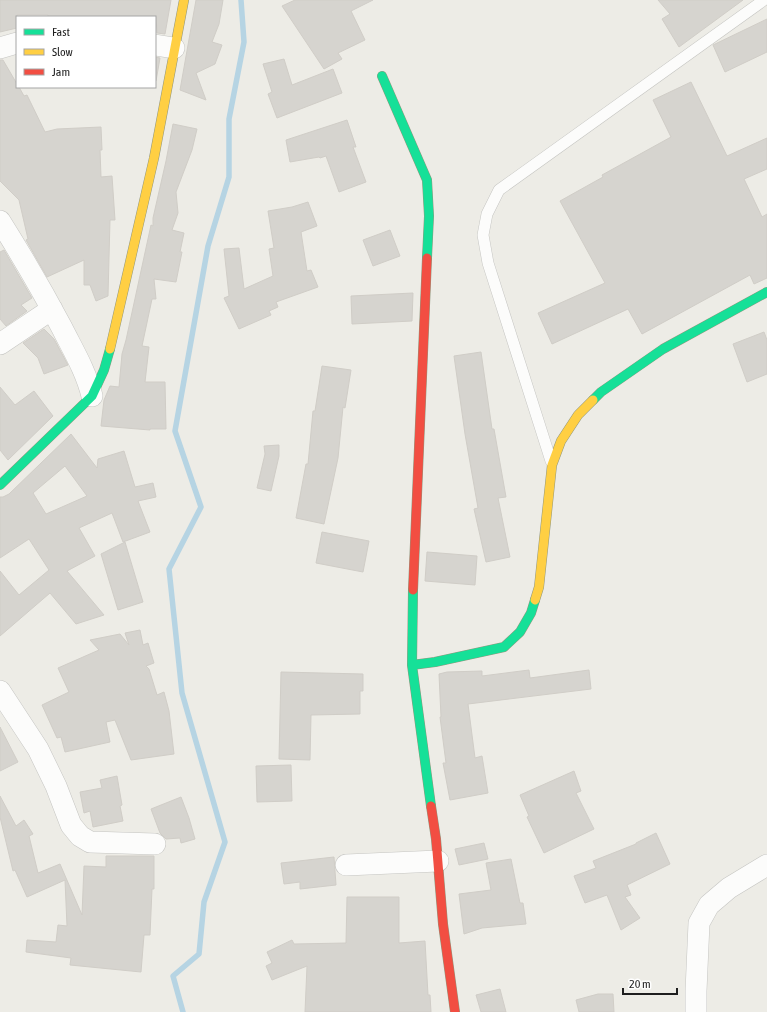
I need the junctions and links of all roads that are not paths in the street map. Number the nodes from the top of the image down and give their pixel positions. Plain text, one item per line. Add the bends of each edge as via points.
1 (184, 0) edge
2 (764, 0) edge
3 (16, 43) edge
4 (165, 46) edge
5 (0, 48) edge
6 (382, 76) dead end
7 (0, 221) edge
8 (767, 292) edge
9 (52, 309) junction
10 (0, 344) edge
11 (92, 396) junction
12 (552, 465) junction
13 (0, 485) edge
14 (412, 665) junction
15 (0, 691) edge
16 (155, 844) dead end
17 (438, 861) junction
18 (767, 864) edge
19 (346, 865) dead end
20 (455, 1012) edge
21 (696, 1012) edge

1 - 4 street
2 - 12 lane via 499,190 487,214 483,235 488,263
3 - 5 street
4 - 11 street via 154,158 114,337 104,370
6 - 14 street via 427,180 429,197 412,603
7 - 9 street
8 - 12 street via 663,349 601,392 578,415 561,441
9 - 10 street
9 - 11 street via 82,367
11 - 13 street
12 - 14 street via 539,587 531,613 520,632 504,647
14 - 17 street
15 - 16 street via 38,749 71,825 80,836 90,842
17 - 19 street
17 - 20 street via 443,924
18 - 21 street via 729,888 709,905 699,923

